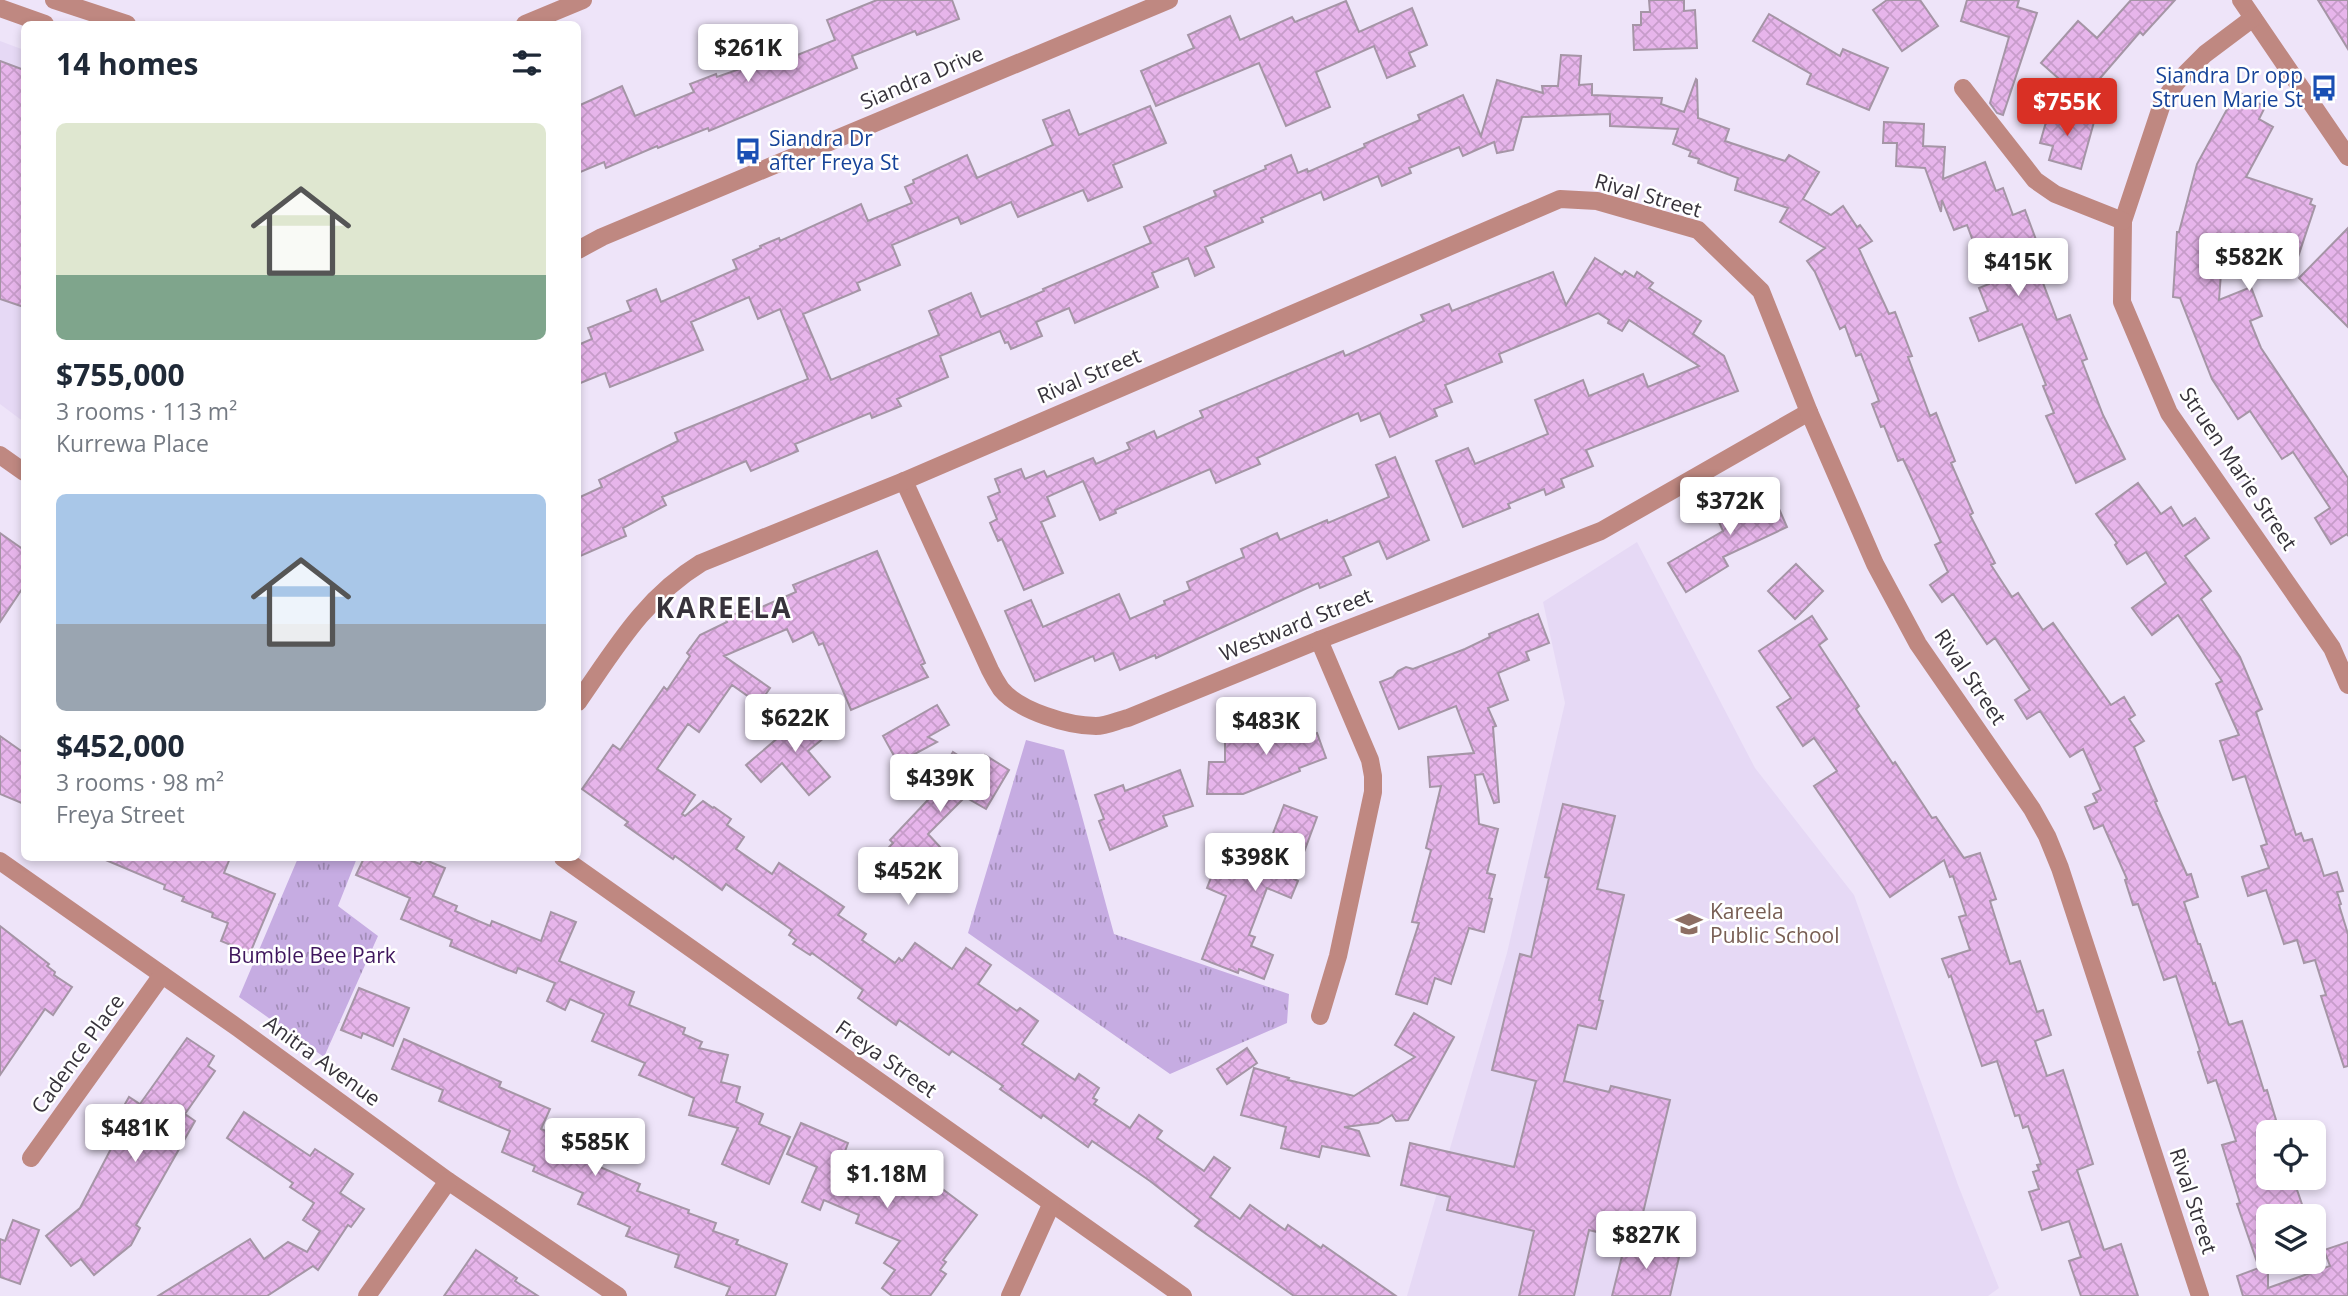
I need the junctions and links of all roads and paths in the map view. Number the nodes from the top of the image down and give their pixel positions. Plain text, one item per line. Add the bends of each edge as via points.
1 (54, 0) edge
2 (583, 0) edge
3 (1169, 0) edge
4 (2241, 0) edge
5 (0, 8) edge
6 (2253, 18) junction
7 (37, 21) edge
8 (118, 21) edge
9 (532, 21) edge
10 (1963, 88) dead end
11 (2348, 157) edge
12 (2123, 221) junction
13 (581, 248) edge
14 (1809, 412) junction
15 (0, 455) edge
16 (21, 470) edge
17 (904, 481) junction
18 (1319, 640) junction
19 (2348, 685) edge
20 (581, 698) edge
21 (0, 861) edge
22 (567, 861) edge
23 (162, 975) junction
24 (1320, 1016) dead end
25 (31, 1158) dead end
26 (448, 1181) junction
27 (1051, 1205) junction
28 (367, 1296) edge
29 (618, 1296) edge
30 (1010, 1296) edge
31 (1183, 1296) edge
32 (2200, 1296) edge

1 - 8 street
2 - 9 street
3 - 13 street, Siandra Drive
4 - 6 street
5 - 7 street
6 - 11 street
6 - 12 street, Struen Marie Street via 2205,54 2164,101
10 - 12 street via 2035,180 2055,194
12 - 19 street, Struen Marie Street via 2122,302 2169,413 2332,648
14 - 17 street, Rival Street via 1760,291 1698,230 1597,201 1560,199
14 - 18 street, Westward Street via 1601,531
14 - 32 street, Rival Street via 1875,564 1919,644 2047,835
15 - 16 street
17 - 18 street, Westward Street via 1002,690 1046,716 1099,726 1128,718
17 - 20 street, Rival Street via 701,562 679,576 645,607
18 - 24 street via 1373,776 1338,956
21 - 23 street, Anitra Avenue
22 - 27 street, Freya Street
23 - 25 street, Cadence Place
23 - 26 street, Anitra Avenue
26 - 28 street
26 - 29 street, Anitra Avenue
27 - 30 street
27 - 31 street, Freya Street

